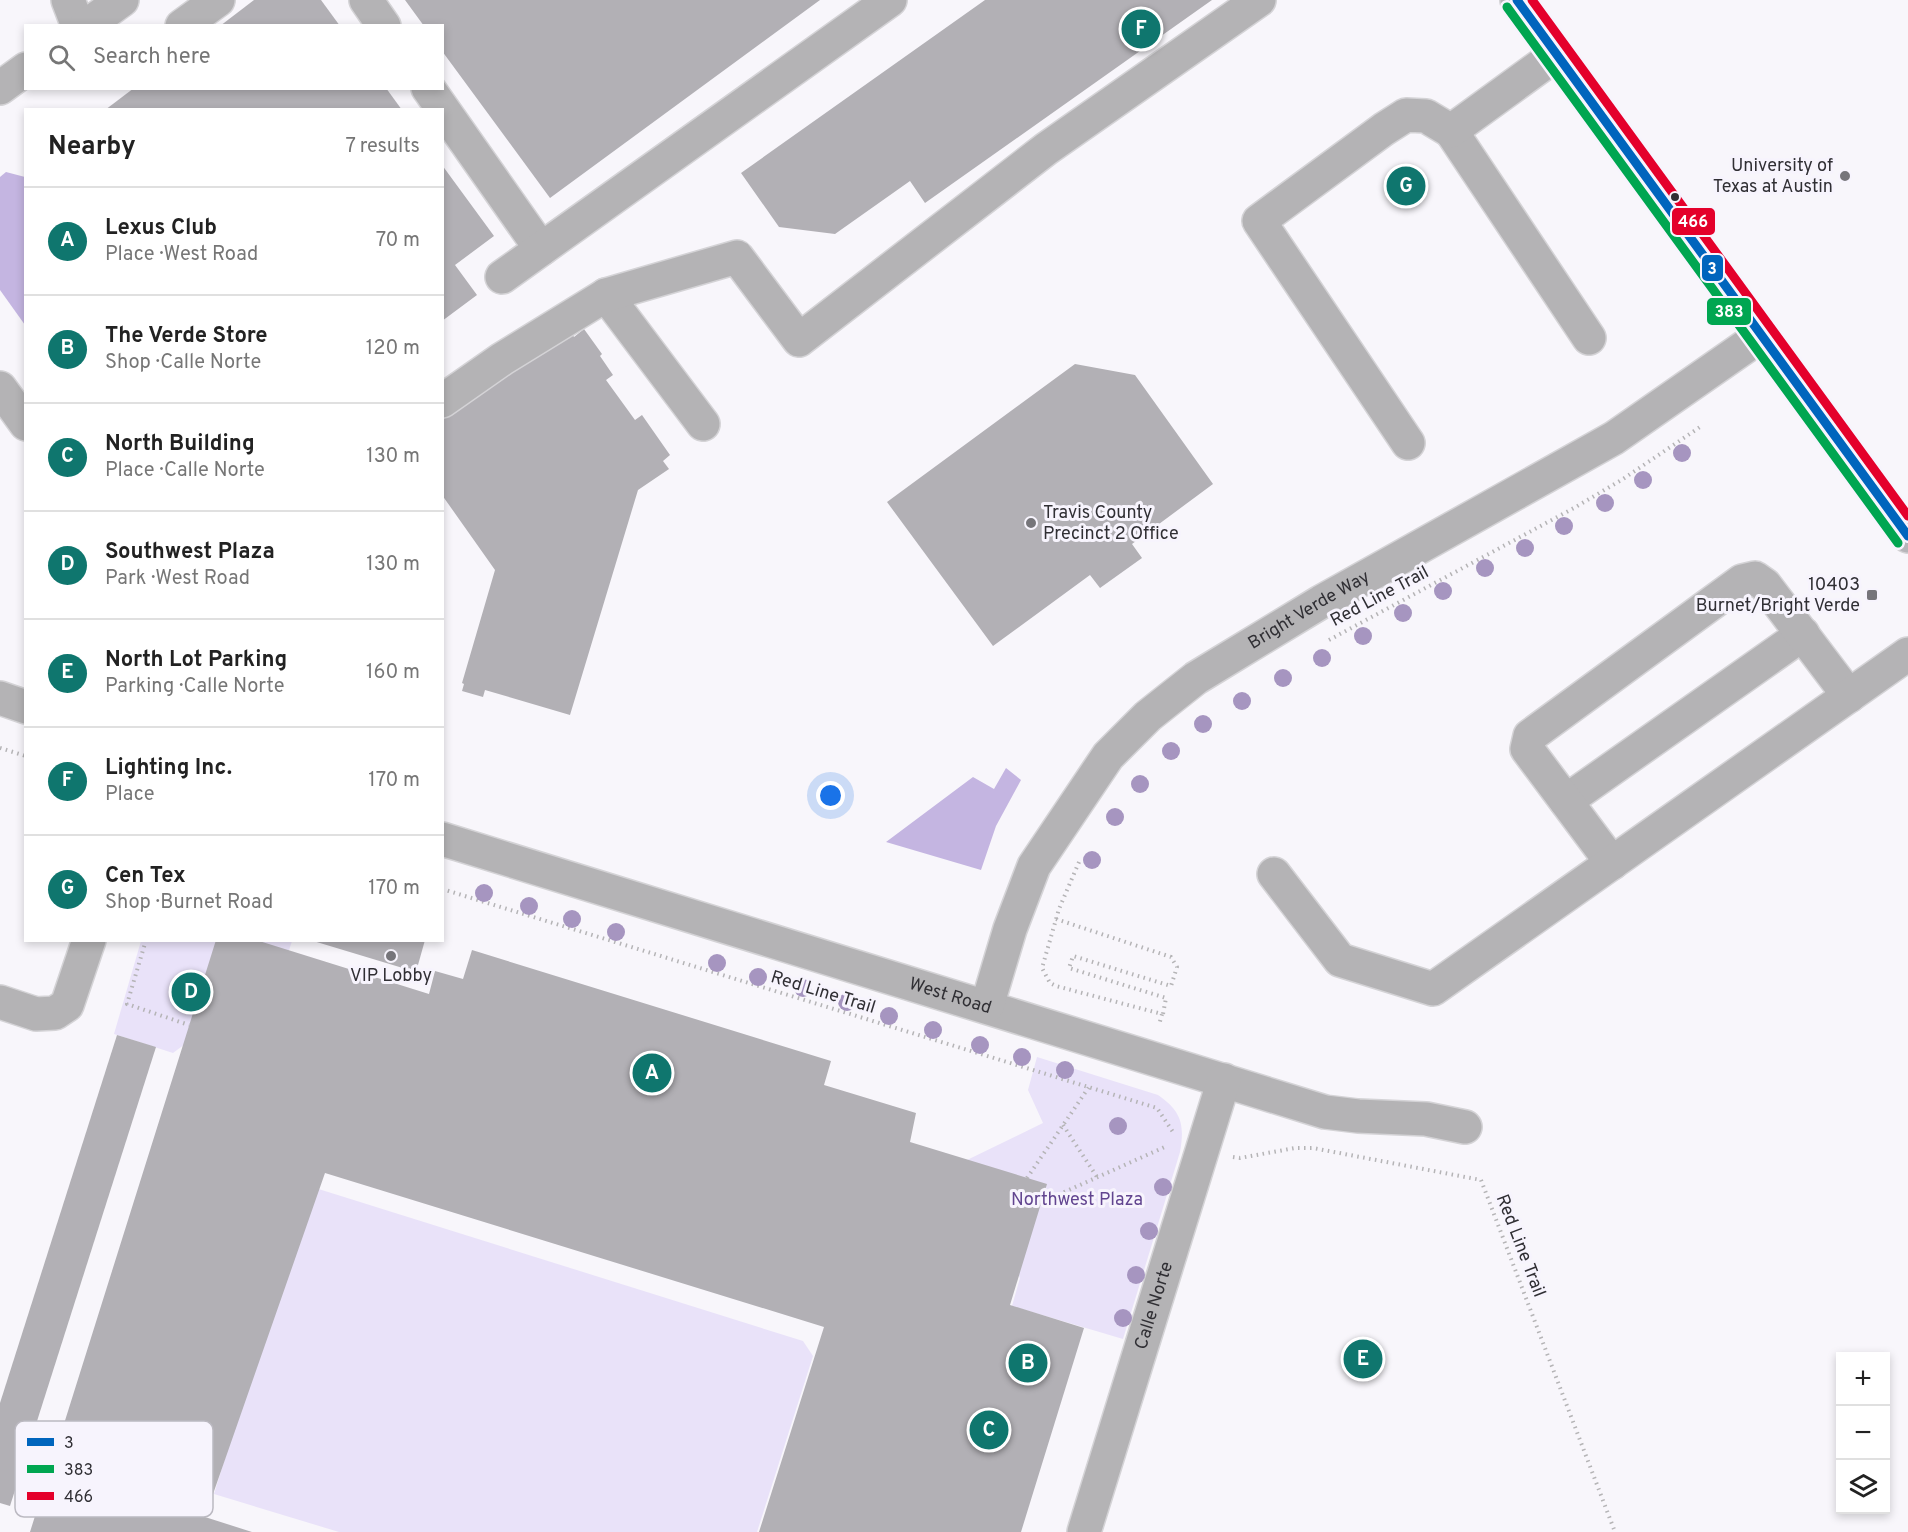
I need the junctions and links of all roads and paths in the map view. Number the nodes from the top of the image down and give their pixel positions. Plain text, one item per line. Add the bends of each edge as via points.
1 (68, 0) edge
2 (122, 0) edge
3 (218, 0) edge
4 (366, 0) edge
5 (890, 0) edge
6 (1259, 0) edge
7 (1517, 0) edge
8 (77, 24) edge
9 (89, 24) edge
10 (185, 24) edge
11 (383, 24) edge
12 (1557, 54) junction
13 (24, 70) edge
14 (0, 88) edge
15 (429, 90) edge
16 (442, 108) edge
17 (444, 111) edge
18 (1451, 131) junction
19 (541, 249) junction
20 (502, 277) dead end
21 (606, 295) junction
22 (1762, 335) junction
23 (1589, 338) dead end
24 (0, 388) edge
25 (444, 400) edge
26 (24, 421) edge
27 (703, 424) dead end
28 (1700, 427) dead end
29 (1408, 443) dead end
30 (1908, 536) edge
31 (1803, 634) junction
32 (1321, 644) dead end
33 (1908, 654) edge
34 (1849, 696) junction
35 (0, 698) edge
36 (24, 706) edge
37 (0, 748) edge
38 (24, 755) edge
39 (1566, 801) junction
40 (444, 840) edge
41 (1081, 859) dead end
42 (1612, 863) junction
43 (1274, 874) dead end
44 (444, 890) edge
45 (1056, 919) junction
46 (88, 942) edge
47 (145, 942) edge
48 (0, 1002) edge
49 (987, 1006) junction
50 (1162, 1014) junction
51 (189, 1025) dead end
52 (1160, 1025) dead end
53 (1224, 1080) junction
54 (1089, 1087) junction
55 (1063, 1125) junction
56 (1465, 1127) dead end
57 (1173, 1133) dead end
58 (1170, 1145) dead end
59 (1224, 1155) dead end
60 (1097, 1177) junction
61 (1027, 1178) dead end
62 (1042, 1202) dead end
63 (1084, 1532) edge
64 (1615, 1532) edge

1 - 8 street
2 - 9 street
3 - 10 street
4 - 11 street
5 - 19 street
6 - 21 street via 1046,149 799,340 737,257
7 - 12 main road
12 - 18 street
12 - 22 main road
13 - 14 street
15 - 16 street
17 - 19 street
18 - 23 street
18 - 29 street via 1426,116 1406,115 1259,221
19 - 20 street
21 - 25 street
21 - 27 street
22 - 30 main road
22 - 49 street, Bright Verde Way via 1614,438 1321,602 1197,678 1148,716 1108,756 1034,866
24 - 26 street
28 - 32 path, Red Line Trail via 1575,508
31 - 34 street
31 - 39 street
31 - 39 street via 1765,585 1755,578 1742,581 1530,736 1527,749
33 - 34 street
34 - 42 street
35 - 36 street
37 - 38 path
39 - 42 street
40 - 49 street, West Road
41 - 45 path
42 - 43 street via 1433,989 1340,960
44 - 54 path, Red Line Trail
45 - 50 path via 1042,968 1050,983
45 - 50 path via 1171,957 1177,967 1171,986 1073,956 1069,969 1166,998
46 - 48 street via 67,1005 55,1013 36,1014
47 - 51 path via 126,1004
49 - 53 street, West Road
50 - 52 path
53 - 56 street, West Road via 1325,1112 1426,1119
53 - 63 street, Calle Norte
54 - 55 path
54 - 57 path, Red Line Trail via 1157,1108
55 - 60 path
55 - 61 path
58 - 60 path
59 - 64 path, Red Line Trail via 1240,1158 1313,1148 1480,1180
60 - 62 path

